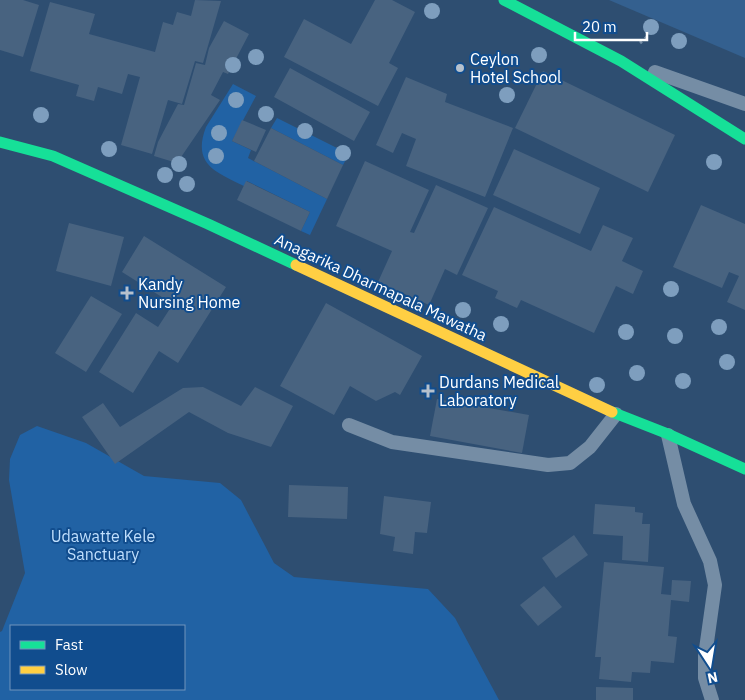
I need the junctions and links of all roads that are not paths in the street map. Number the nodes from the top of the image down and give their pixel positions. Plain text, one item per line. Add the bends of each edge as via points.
1 (504, 0) edge
2 (621, 61) junction
3 (745, 104) edge
4 (745, 139) edge
5 (0, 142) edge
6 (616, 414) junction
7 (349, 425) dead end
8 (668, 434) junction
9 (745, 469) edge
10 (712, 700) edge

1 - 2 main road
2 - 3 lane
2 - 4 main road
5 - 6 main road, Anagarika Dharmapala Mawatha via 53,156 119,185
6 - 7 lane via 590,447 570,462 548,466 392,442
6 - 8 main road, Anagarika Dharmapala Mawatha
8 - 9 main road, Anagarika Dharmapala Mawatha
8 - 10 lane via 684,504 710,560 715,585 704,678

